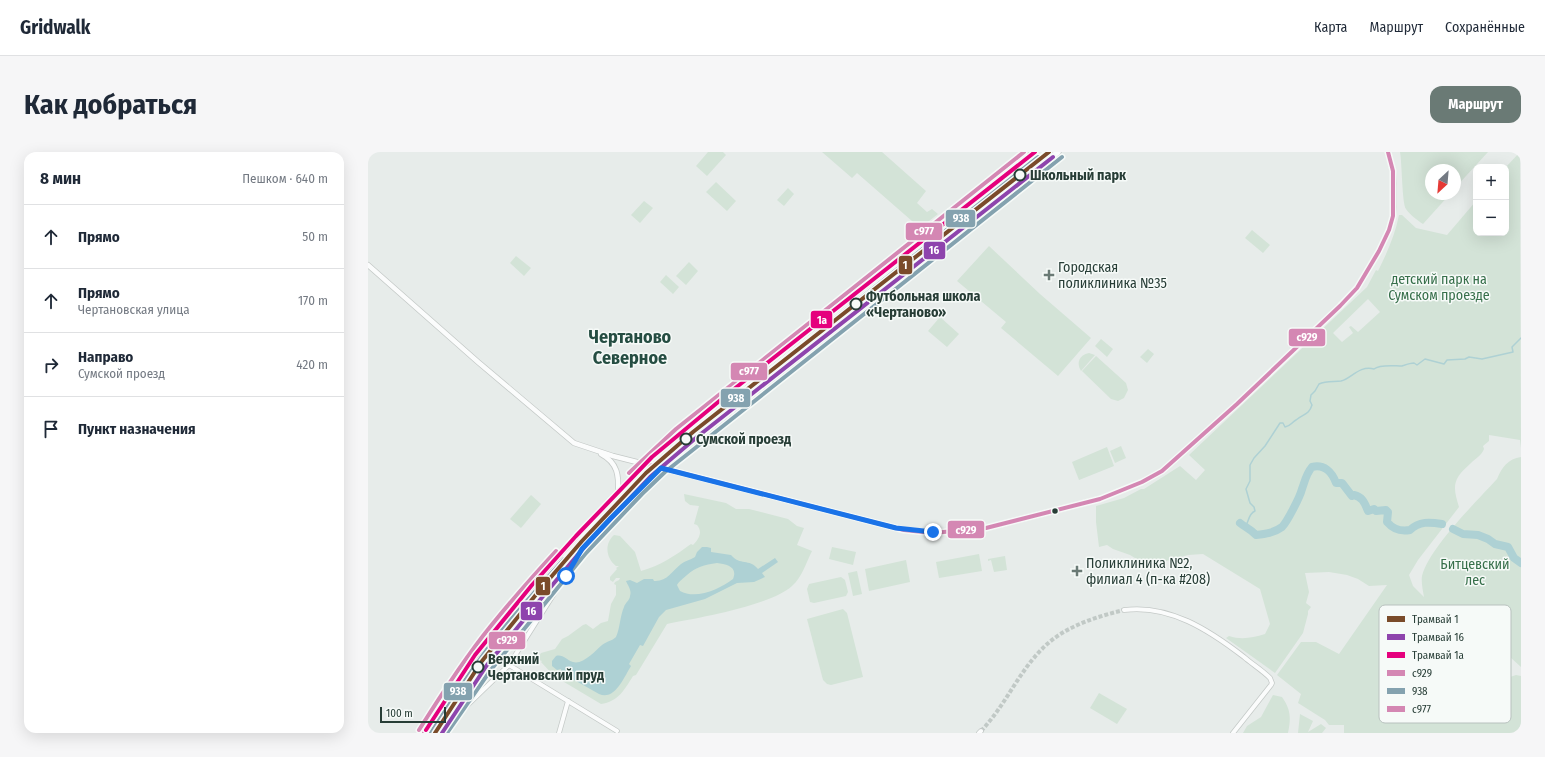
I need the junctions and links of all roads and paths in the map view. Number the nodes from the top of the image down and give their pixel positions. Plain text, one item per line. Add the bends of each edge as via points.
1 (1034, 152) edge
2 (1058, 152) edge
3 (1388, 152) edge
4 (947, 221) junction
5 (955, 232) junction
6 (929, 236) junction
7 (935, 248) junction
8 (368, 265) edge
9 (589, 448) junction
10 (646, 464) junction
11 (661, 468) junction
12 (618, 493) junction
13 (577, 537) junction
14 (584, 547) junction
15 (1124, 610) tunnel mouth
16 (509, 665) junction
17 (568, 701) junction
18 (441, 731) edge
19 (617, 731) dead end
20 (424, 733) edge
21 (559, 733) edge
22 (1233, 733) edge

1 - 4 main road
2 - 5 main road
3 - 11 street via 1394,187 1393,216 1379,251 1357,288 1167,466 1155,476 1126,489 1100,499 990,527 933,532 900,529
4 - 5 main road via 948,228
4 - 6 main road
5 - 7 main road
6 - 7 main road via 937,240
6 - 10 main road via 680,434
7 - 11 main road
8 - 9 street via 566,438
9 - 10 street
9 - 12 street via 605,456 615,466 619,478
10 - 11 street
10 - 12 main road
11 - 14 main road
12 - 13 main road
13 - 14 street
13 - 20 main road via 487,640
14 - 16 street
14 - 18 main road via 484,667
15 - 22 street via 1152,609 1196,625 1221,640 1270,678 1271,685
16 - 17 street
16 - 18 street
17 - 19 street
17 - 21 street

